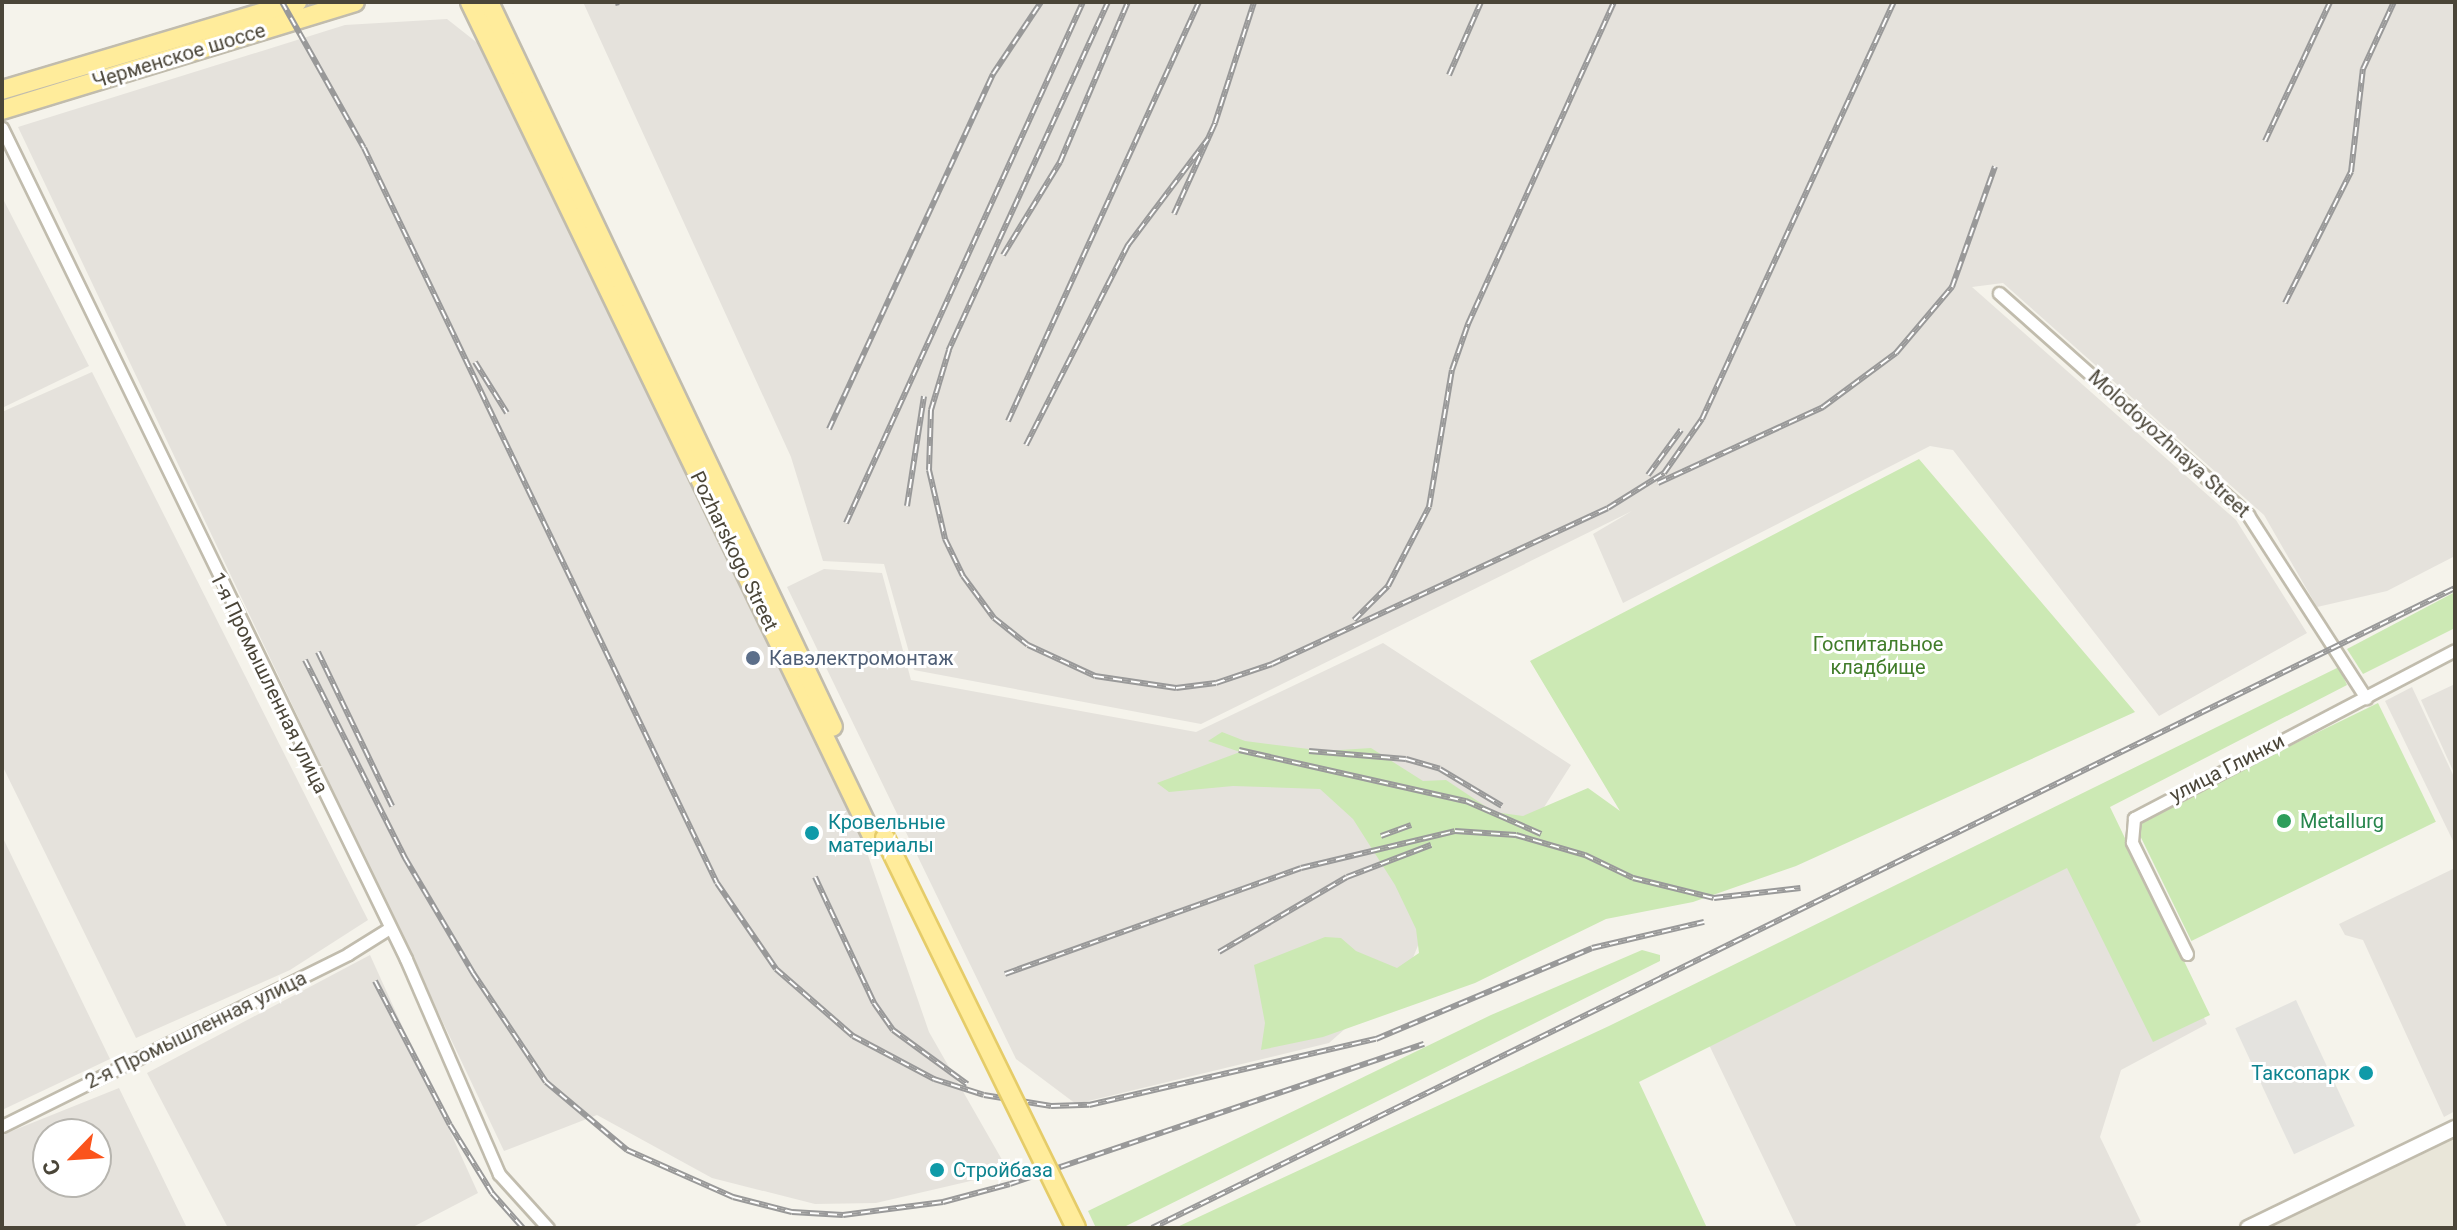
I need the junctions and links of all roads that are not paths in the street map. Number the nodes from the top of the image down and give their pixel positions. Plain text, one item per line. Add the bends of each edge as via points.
1 (297, 2) edge
2 (355, 2) edge
3 (470, 2) edge
4 (489, 2) edge
5 (2, 90) edge
6 (2, 110) edge
7 (2, 128) edge
8 (1999, 293) dead end
9 (2455, 650) edge
10 (2366, 698) junction
11 (880, 841) junction
12 (388, 929) junction
13 (2187, 954) dead end
14 (2, 1126) edge
15 (2455, 1128) edge
16 (548, 1228) edge
17 (1064, 1228) edge
18 (1076, 1228) edge
19 (2248, 1228) edge

1 - 5 main road, Черменское шоссе
2 - 6 main road, Черменское шоссе
3 - 11 main road, Pozharskogo Street
4 - 11 main road, Pozharskogo Street
7 - 12 street, 1-я Промышленная улица
8 - 10 street, Molodoyozhnaya Street via 2248,515
9 - 10 street, улица Глинки
10 - 13 street, улица Глинки via 2134,818 2132,842
11 - 17 main road, Pozharskogo Street
11 - 18 main road, Pozharskogo Street, bridge
12 - 14 street, 2-я Промышленная улица via 348,954
12 - 16 street, 1-я Промышленная улица via 406,959 499,1174
15 - 19 street

